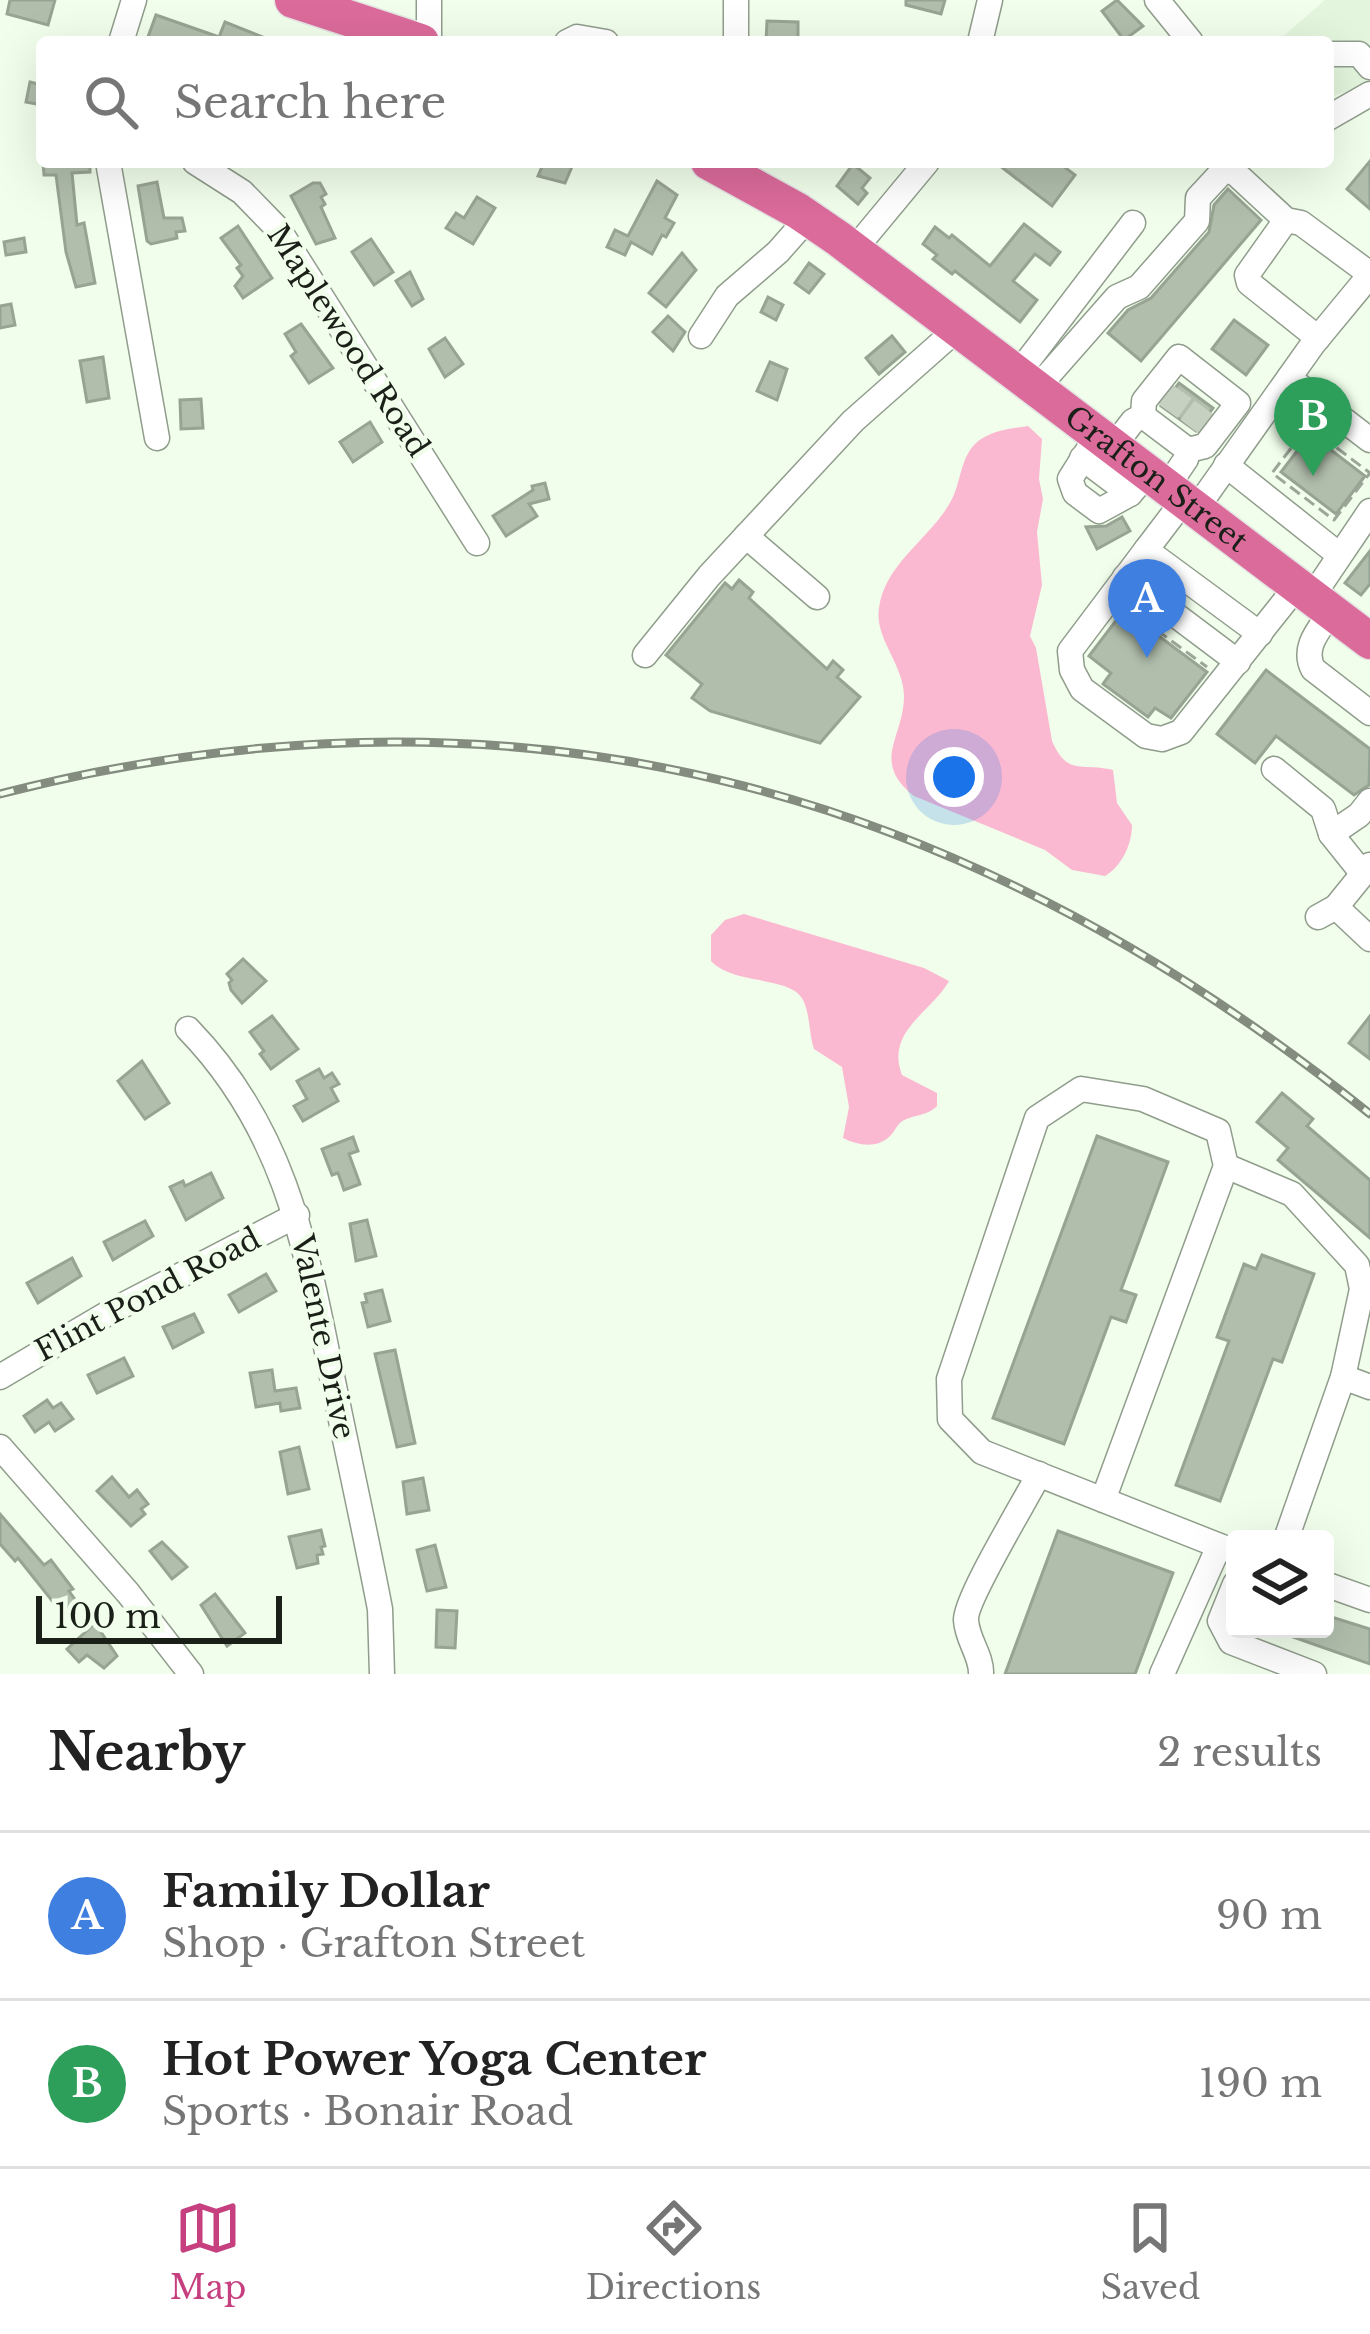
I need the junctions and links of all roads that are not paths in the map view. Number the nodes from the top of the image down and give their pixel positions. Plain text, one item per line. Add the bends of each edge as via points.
1 (134, 0) edge
2 (293, 0) edge
3 (429, 0) edge
4 (736, 0) edge
5 (990, 0) edge
6 (1157, 0) edge
7 (123, 36) edge
8 (406, 36) edge
9 (426, 36) edge
10 (736, 36) edge
11 (981, 36) edge
12 (1186, 36) edge
13 (1334, 54) edge
14 (1370, 67) edge
15 (1370, 94) edge
16 (1334, 115) edge
17 (109, 168) edge
18 (204, 168) edge
19 (729, 168) edge
20 (922, 168) edge
21 (808, 218) junction
22 (1286, 220) junction
23 (1133, 223) dead end
24 (854, 250) junction
25 (1099, 268) junction
26 (1370, 274) edge
27 (1130, 294) junction
28 (950, 323) junction
29 (701, 336) dead end
30 (1318, 338) junction
31 (1289, 377) junction
32 (1026, 382) junction
33 (1155, 418) junction
34 (157, 439) dead end
35 (1185, 440) junction
36 (1370, 440) edge
37 (1098, 447) junction
38 (1226, 465) junction
39 (1165, 493) junction
40 (1370, 512) edge
41 (746, 536) junction
42 (477, 543) dead end
43 (1146, 550) junction
44 (1338, 554) junction
45 (1125, 577) junction
46 (817, 597) dead end
47 (1313, 598) junction
48 (1260, 634) junction
49 (1370, 641) edge
50 (645, 656) dead end
51 (1238, 662) junction
52 (1370, 713) edge
53 (1274, 769) dead end
54 (1370, 801) edge
55 (1331, 834) junction
56 (1367, 870) edge
57 (1370, 939) edge
58 (188, 1029) dead end
59 (1226, 1166) junction
60 (297, 1215) junction
61 (0, 1377) edge
62 (1343, 1377) junction
63 (1370, 1387) edge
64 (0, 1447) edge
65 (1039, 1474) junction
66 (1103, 1500) junction
67 (1289, 1530) edge
68 (1226, 1549) edge
69 (1226, 1551) edge
70 (1334, 1587) edge
71 (1370, 1600) edge
72 (1229, 1638) edge
73 (191, 1674) edge
74 (382, 1674) edge
75 (981, 1674) edge
76 (1162, 1674) edge
77 (1314, 1674) edge

1 - 7 street
2 - 8 highway
3 - 9 street
4 - 10 street
5 - 11 street
6 - 12 street
13 - 14 street via 1359,54
15 - 16 street
17 - 34 street
18 - 42 street, Maplewood Road via 279,230
19 - 21 highway, Grafton Street
20 - 24 street
21 - 24 highway, Grafton Street
21 - 29 street via 727,296
22 - 26 street
22 - 27 street via 1222,170 1198,198 1197,221
22 - 30 street via 1249,283
23 - 25 street
24 - 28 highway, Grafton Street
25 - 27 street
25 - 32 street
26 - 30 street
27 - 32 street
28 - 32 highway, Grafton Street
28 - 41 street
30 - 31 street
31 - 36 street
31 - 38 street
32 - 37 highway, Grafton Street
33 - 35 street
33 - 35 street via 1144,401 1179,357 1191,380 1238,403 1205,446
33 - 37 street via 1133,421
35 - 39 street via 1186,458
37 - 39 highway, Grafton Street
37 - 39 street via 1070,478 1099,512
38 - 39 street
38 - 44 street
39 - 43 street
39 - 47 highway, Grafton Street
40 - 44 street
41 - 46 street
41 - 50 street
43 - 45 street
43 - 48 street
44 - 47 street
45 - 51 street
45 - 51 street via 1070,651 1072,670 1082,688 1145,736 1181,732
47 - 48 street
47 - 49 highway, Grafton Street
47 - 52 street via 1307,658
48 - 51 street
53 - 55 street via 1323,809
54 - 55 street
55 - 56 street
56 - 57 street via 1327,912
58 - 60 street, Valente Drive via 262,1128
59 - 62 street via 1292,1194 1357,1265 1359,1314
59 - 65 street via 1218,1131 1143,1099 1081,1089 1037,1118 949,1379 950,1419 982,1452
59 - 66 street
60 - 61 street, Flint Pond Road
60 - 74 street, Valente Drive via 380,1609
62 - 63 street
62 - 67 street
64 - 73 street
65 - 66 street
65 - 75 street via 965,1614
66 - 68 street
69 - 76 street
70 - 71 street
72 - 77 street

